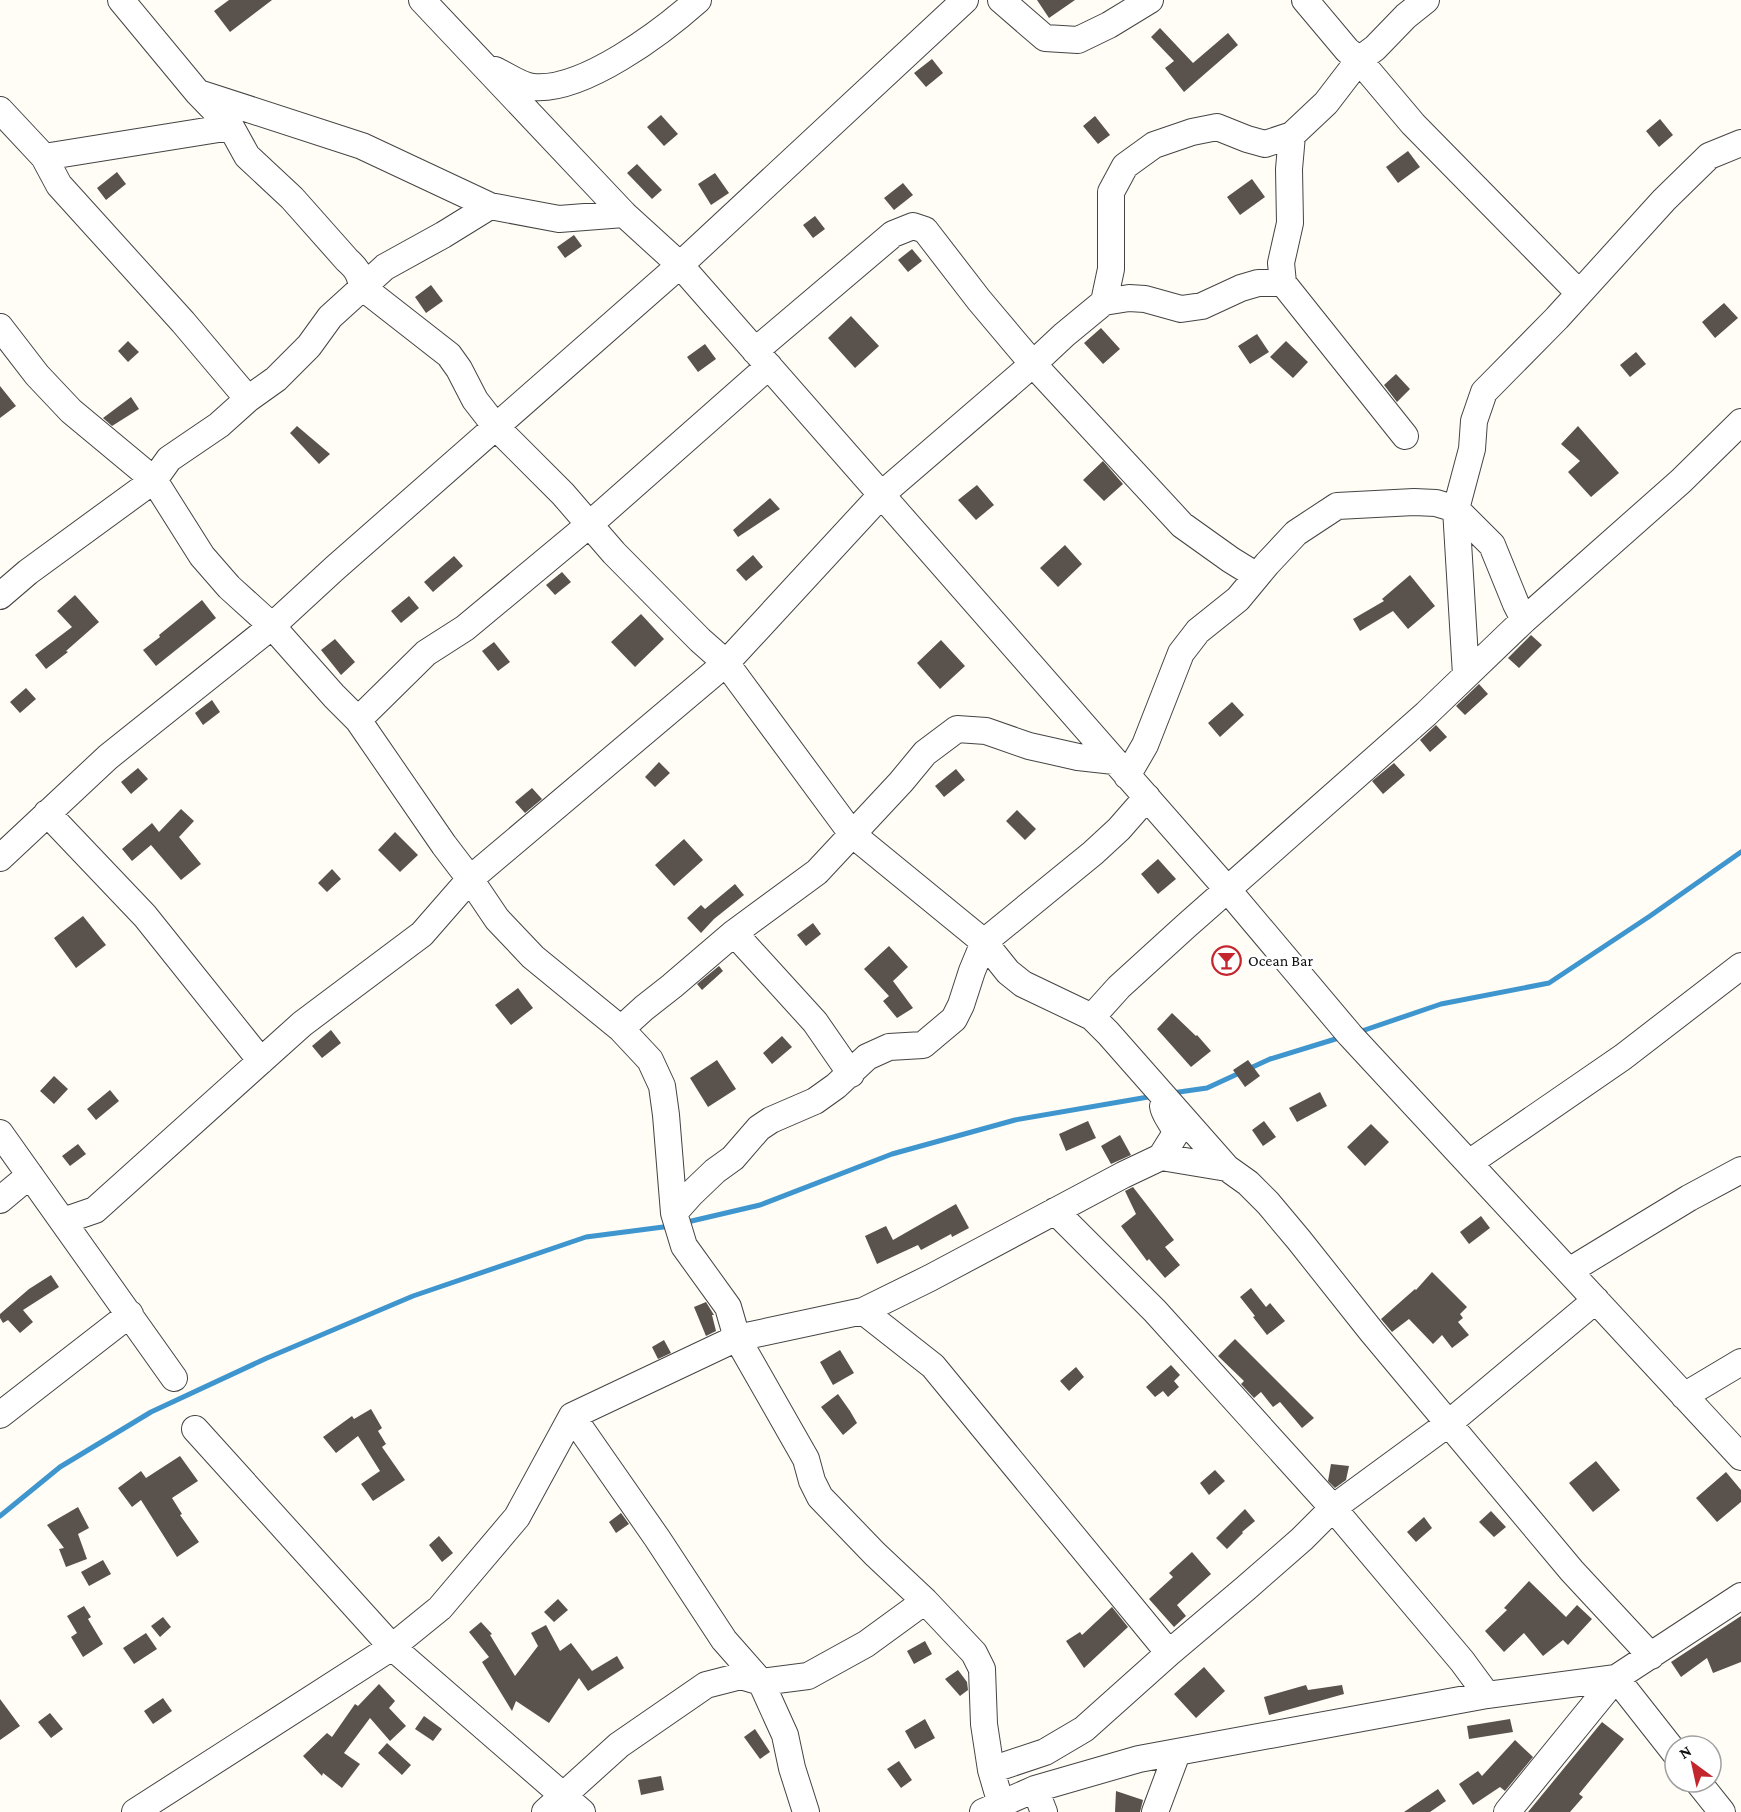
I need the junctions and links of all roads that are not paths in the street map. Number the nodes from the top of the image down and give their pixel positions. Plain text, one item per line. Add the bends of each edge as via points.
1 (121, 0) edge
2 (422, 0) edge
3 (698, 0) edge
4 (965, 0) edge
5 (1001, 0) edge
6 (1150, 0) edge
7 (1305, 0) edge
8 (1426, 0) edge
9 (1359, 60) junction
10 (481, 63) junction
11 (198, 93) junction
12 (0, 110) edge
13 (231, 127) junction
14 (1292, 135) junction
15 (1741, 143) edge
16 (44, 157) junction
17 (490, 206) junction
18 (624, 214) junction
19 (680, 265) junction
20 (1283, 283) junction
21 (362, 287) junction
22 (1580, 293) junction
23 (1104, 302) junction
24 (0, 327) edge
25 (762, 359) junction
26 (1033, 364) junction
27 (248, 399) junction
28 (1741, 422) edge
29 (496, 427) junction
30 (1405, 436) dead end
31 (154, 480) junction
32 (882, 494) junction
33 (1456, 509) junction
34 (590, 524) junction
35 (1257, 576) junction
36 (0, 596) edge
37 (1524, 620) junction
38 (272, 626) junction
39 (726, 663) junction
40 (1466, 675) junction
41 (358, 720) junction
42 (1121, 768) junction
43 (1147, 797) junction
44 (47, 813) junction
45 (852, 834) junction
46 (0, 858) edge
47 (470, 879) junction
48 (1227, 889) junction
49 (734, 933) junction
50 (984, 942) junction
51 (1741, 966) edge
52 (1092, 1017) junction
53 (621, 1029) junction
54 (261, 1061) junction
55 (850, 1074) junction
56 (1167, 1100) junction
57 (0, 1133) edge
58 (1161, 1157) junction
59 (1469, 1163) junction
60 (1227, 1168) junction
61 (1741, 1170) edge
62 (30, 1175) junction
63 (0, 1200) edge
64 (1055, 1211) junction
65 (674, 1214) junction
66 (63, 1221) junction
67 (1569, 1271) junction
68 (1596, 1300) junction
69 (863, 1311) junction
70 (130, 1314) junction
71 (737, 1338) junction
72 (1741, 1362) edge
73 (174, 1378) dead end
74 (1684, 1396) junction
75 (0, 1415) edge
76 (572, 1416) junction
77 (1449, 1423) junction
78 (195, 1429) dead end
79 (1741, 1457) edge
80 (1333, 1508) junction
81 (1741, 1596) edge
82 (925, 1601) junction
83 (392, 1647) junction
84 (1169, 1653) junction
85 (1651, 1656) junction
86 (1616, 1678) junction
87 (760, 1682) junction
88 (1487, 1695) junction
89 (1663, 1738) edge
90 (1177, 1753) junction
91 (991, 1770) junction
92 (1708, 1794) edge
93 (1039, 1801) edge
94 (564, 1807) edge
95 (992, 1808) edge
96 (135, 1812) edge
97 (806, 1812) edge
98 (1155, 1812) edge
99 (1507, 1812) edge
100 (1722, 1812) edge

1 - 11 street
2 - 10 street
3 - 10 street via 672,23 597,72 556,86 531,87
4 - 19 street
5 - 6 street via 1045,38 1077,40
7 - 9 street
8 - 9 street
9 - 14 street via 1326,103
9 - 22 street via 1413,124
10 - 18 street
11 - 13 street
11 - 17 street via 362,146
12 - 16 street
13 - 16 street
13 - 21 street via 248,156 356,268
14 - 20 street via 1290,223 1281,263
14 - 23 street via 1265,144 1217,127 1154,145 1125,166 1111,192 1111,269
15 - 22 street via 1709,156
16 - 27 street via 59,185
17 - 18 street via 559,219
17 - 21 street via 385,267
18 - 19 street
19 - 25 street
19 - 29 street
20 - 23 street via 1258,283 1202,306 1180,309 1144,298
20 - 30 street
21 - 27 street via 330,317 298,358
21 - 29 street via 449,355
22 - 33 street via 1484,392
23 - 26 street
24 - 31 street via 71,411
25 - 26 street via 892,234 913,226 925,230
25 - 32 street
25 - 34 street
26 - 32 street
26 - 35 street via 1182,525
27 - 31 street via 219,425 169,459
28 - 37 street via 1681,481
29 - 34 street
29 - 38 street
31 - 36 street
31 - 38 street via 202,556
32 - 39 street
32 - 42 street
33 - 35 street via 1414,502 1337,506 1296,533
33 - 37 street via 1492,545
33 - 40 street
34 - 39 street via 614,553
34 - 41 street via 465,628 426,653
35 - 42 street via 1238,599 1198,631 1181,653 1145,744
37 - 40 street
38 - 41 street
38 - 44 street via 108,757
39 - 45 street
39 - 47 street
40 - 48 street
41 - 47 street
42 - 43 street
42 - 45 street via 1029,746 986,730 957,729 925,753
43 - 48 street
43 - 50 street via 1093,853
44 - 46 street
44 - 54 street via 145,916
45 - 49 street via 817,872
45 - 50 street
47 - 53 street via 497,919 533,957
47 - 54 street via 422,934 302,1024
48 - 52 street via 1119,987
48 - 59 street via 1350,1035
49 - 53 street
49 - 55 street via 815,1022
50 - 52 street via 1023,984
50 - 55 street via 954,1019 923,1045 883,1049
51 - 59 street via 1623,1057
52 - 56 street
53 - 65 street via 650,1060 662,1086
54 - 66 street via 95,1210
55 - 65 street via 815,1101 759,1128
56 - 58 street via 1162,1104 1163,1110 1176,1133
56 - 60 street
57 - 62 street
58 - 60 street
58 - 64 street
59 - 67 street
60 - 77 street via 1268,1203
61 - 67 street
62 - 63 street
62 - 66 street
64 - 69 street
64 - 80 street via 1155,1311
65 - 71 street via 684,1246 728,1308
66 - 70 street
67 - 68 street
68 - 74 street
68 - 77 street
69 - 71 street
69 - 84 street via 933,1366
70 - 73 street
70 - 75 street
71 - 76 street
71 - 82 street via 806,1459 820,1497
72 - 74 street
74 - 79 street
76 - 83 street via 517,1517 440,1608
76 - 87 street via 724,1640
77 - 80 street
77 - 85 street via 1572,1571
78 - 83 street
80 - 84 street
80 - 88 street
81 - 85 street
82 - 87 street via 866,1644 808,1676
82 - 91 street via 974,1653 982,1669
83 - 94 street
83 - 96 street
84 - 91 street via 1084,1729 1045,1752
85 - 86 street
86 - 88 street
86 - 89 street
86 - 99 street
87 - 94 street via 741,1676 706,1685 619,1745
87 - 97 street via 785,1735
88 - 90 street
90 - 93 street via 1139,1760
90 - 98 street
91 - 95 street
92 - 100 street
93 - 95 street

